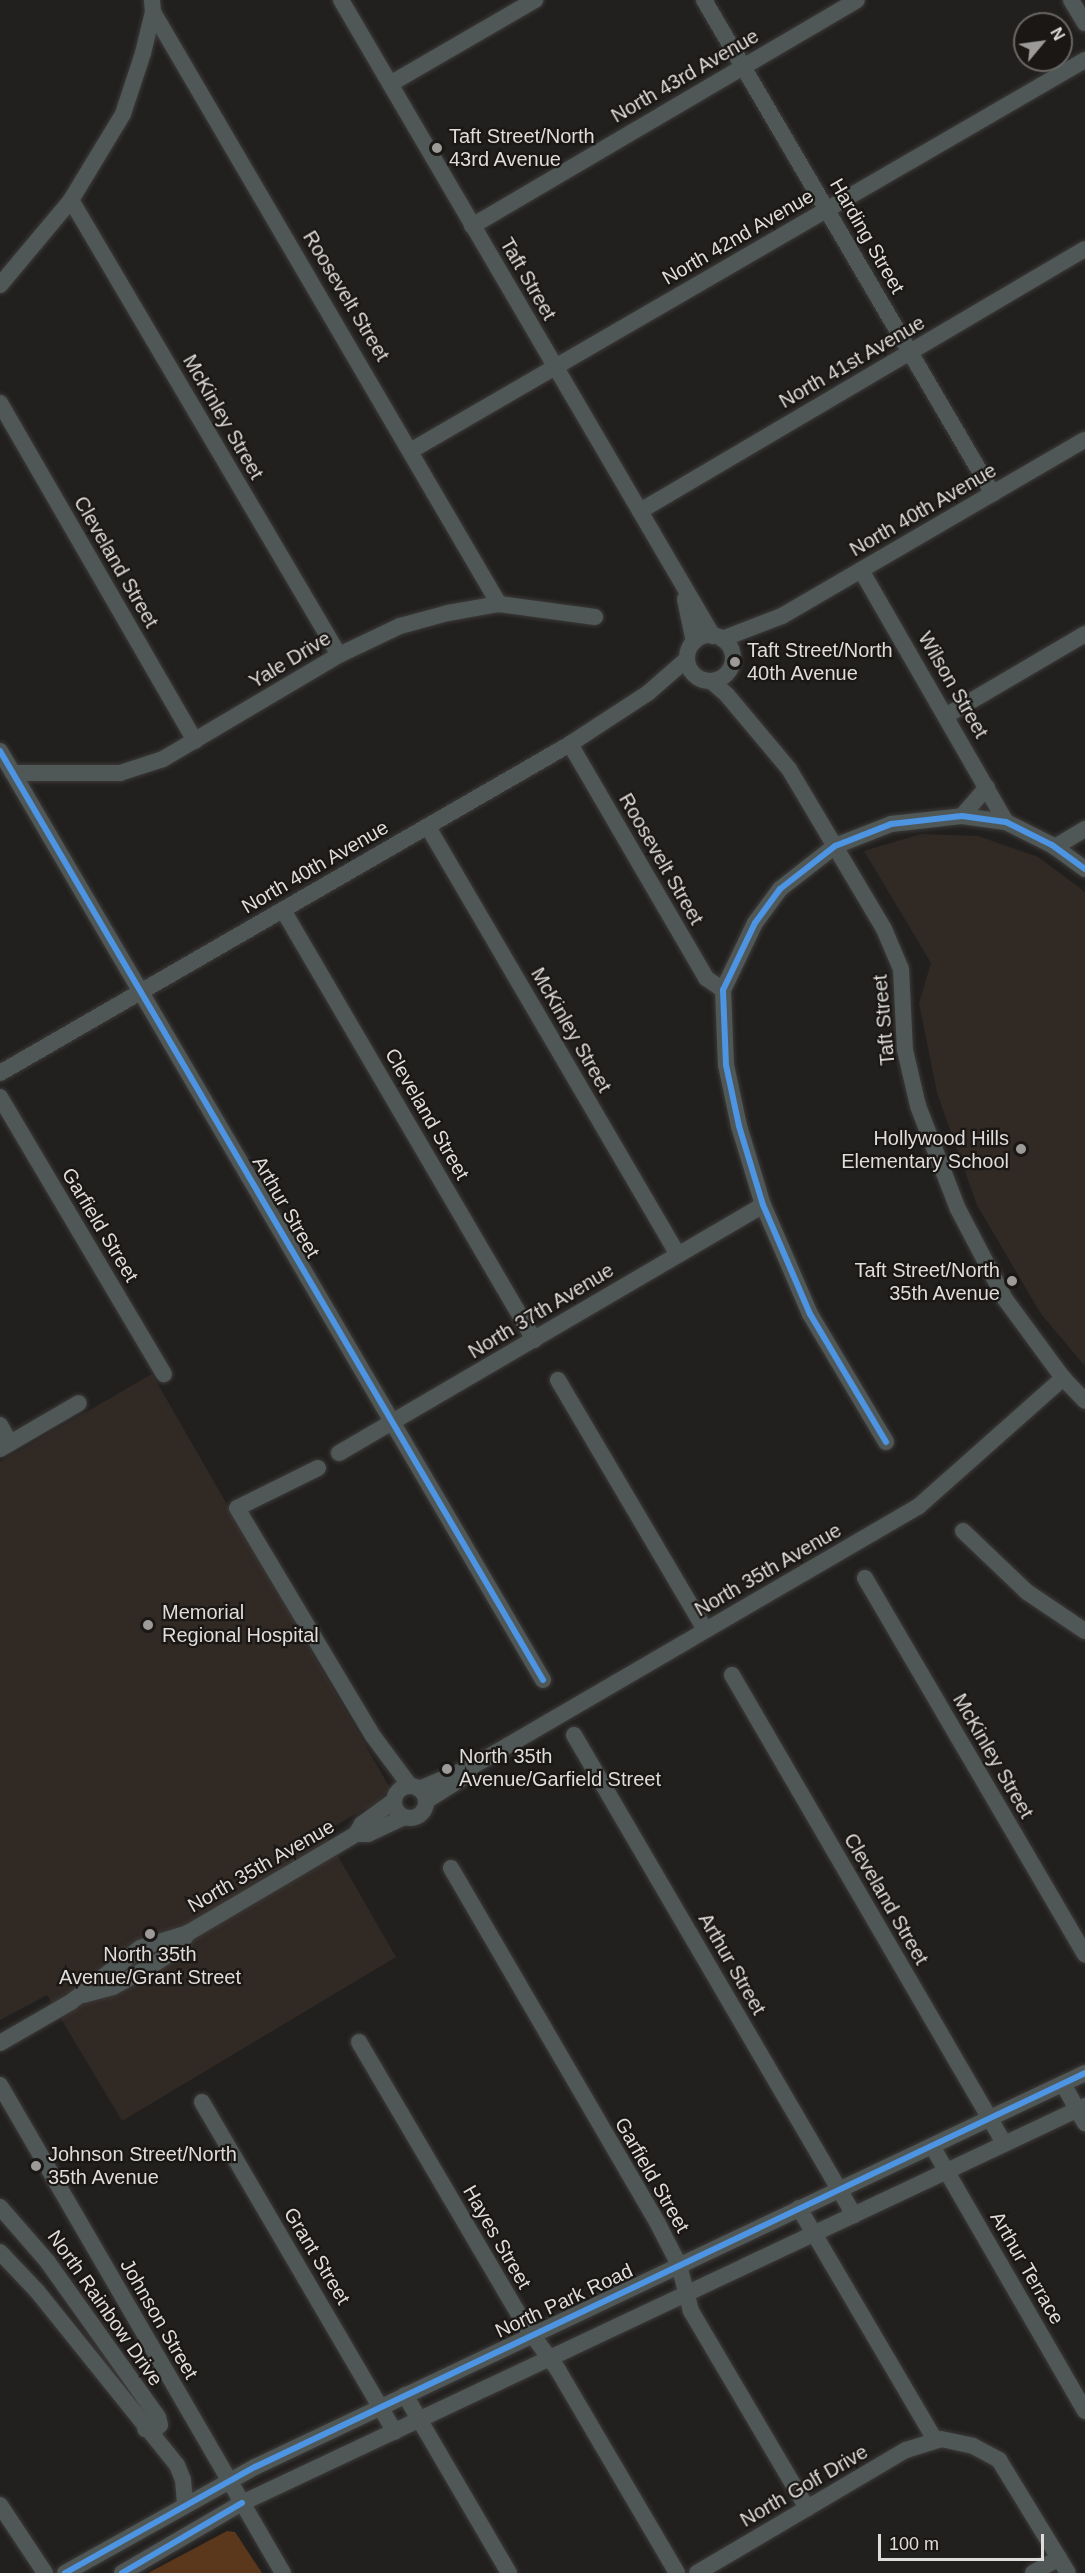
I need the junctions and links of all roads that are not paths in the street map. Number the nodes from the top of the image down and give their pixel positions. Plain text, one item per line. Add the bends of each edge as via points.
1 (340, 0) edge
2 (535, 0) edge
3 (704, 0) edge
4 (857, 0) edge
5 (1071, 0) edge
6 (153, 6) edge
7 (1085, 23) edge
8 (1085, 60) edge
9 (742, 67) junction
10 (390, 84) junction
11 (70, 200) junction
12 (828, 210) junction
13 (472, 226) junction
14 (1085, 249) edge
15 (0, 285) edge
16 (910, 352) junction
17 (556, 368) junction
18 (0, 403) edge
19 (1085, 440) edge
20 (412, 450) junction
21 (993, 494) junction
22 (640, 511) junction
23 (861, 570) junction
24 (680, 580) junction
25 (499, 604) junction
26 (782, 616) junction
27 (596, 617) dead end
28 (1085, 634) edge
29 (718, 637) junction
30 (693, 642) junction
31 (339, 655) junction
32 (687, 659) junction
33 (731, 663) junction
34 (704, 679) junction
35 (648, 693) junction
36 (947, 715) junction
37 (762, 734) junction
38 (195, 741) junction
39 (570, 744) junction
40 (0, 751) edge
41 (13, 773) junction
42 (987, 787) junction
43 (962, 816) junction
44 (1006, 822) junction
45 (428, 827) junction
46 (1085, 829) edge
47 (835, 846) junction
48 (1055, 847) junction
49 (1085, 869) edge
50 (283, 910) junction
51 (723, 990) junction
52 (142, 992) junction
53 (0, 1072) edge
54 (0, 1097) edge
55 (763, 1205) junction
56 (678, 1254) junction
57 (534, 1340) junction
58 (164, 1374) dead end
59 (1063, 1378) junction
60 (558, 1380) dead end
61 (1085, 1401) edge
62 (80, 1403) dead end
63 (392, 1423) junction
64 (0, 1425) edge
65 (886, 1442) dead end
66 (5, 1446) edge
67 (339, 1453) dead end
68 (318, 1468) dead end
69 (963, 1531) dead end
70 (865, 1578) dead end
71 (705, 1630) junction
72 (1085, 1631) edge
73 (732, 1675) dead end
74 (543, 1680) dead end
75 (574, 1734) dead end
76 (409, 1793) junction
77 (404, 1817) junction
78 (356, 1834) junction
79 (451, 1868) dead end
80 (1085, 1955) edge
81 (359, 2042) dead end
82 (0, 2043) edge
83 (1085, 2073) edge
84 (1063, 2084) junction
85 (0, 2085) edge
86 (202, 2102) dead end
87 (1082, 2113) edge
88 (990, 2119) junction
89 (1004, 2143) junction
90 (932, 2146) junction
91 (946, 2171) junction
92 (839, 2189) junction
93 (0, 2207) edge
94 (799, 2208) junction
95 (854, 2216) junction
96 (814, 2234) junction
97 (0, 2252) edge
98 (679, 2265) junction
99 (684, 2295) junction
100 (532, 2335) junction
101 (548, 2359) junction
102 (405, 2395) junction
103 (381, 2406) junction
104 (1085, 2411) edge
105 (419, 2420) junction
106 (146, 2429) junction
107 (395, 2432) junction
108 (935, 2440) junction
109 (228, 2481) junction
110 (242, 2503) junction
111 (184, 2504) junction
112 (0, 2505) edge
113 (807, 2508) junction
114 (1059, 2558) junction
115 (45, 2573) edge
116 (65, 2573) edge
117 (122, 2573) edge
118 (283, 2573) edge
119 (509, 2573) edge
120 (677, 2573) edge
121 (697, 2573) edge
122 (1033, 2573) edge
123 (1068, 2573) edge

1 - 10 street, Taft Street
2 - 10 street
3 - 9 street, Harding Street
4 - 9 street, North 43rd Avenue
5 - 7 street
6 - 11 street via 123,114
6 - 20 street, Roosevelt Street
8 - 12 street, North 42nd Avenue
9 - 12 street, Harding Street
9 - 13 street, North 43rd Avenue
10 - 13 street, Taft Street
11 - 15 street
11 - 31 street, McKinley Street
12 - 16 street, Harding Street
12 - 17 street, North 42nd Avenue
13 - 17 street, Taft Street
14 - 16 street, North 41st Avenue
16 - 21 street, Harding Street
16 - 22 street, North 41st Avenue
17 - 20 street, North 42nd Avenue
17 - 22 street, Taft Street
18 - 38 street, Cleveland Street
19 - 21 street, North 40th Avenue
20 - 25 street, Roosevelt Street
21 - 23 street, North 40th Avenue
22 - 24 street, Taft Street
23 - 26 street, North 40th Avenue
23 - 36 street, Wilson Street
24 - 29 street, Taft Street
24 - 30 street, Taft Street
25 - 27 street, Yale Drive
25 - 31 street, Yale Drive via 400,626
26 - 29 street, North 40th Avenue
26 - 33 street, North 40th Avenue
28 - 36 street
29 - 30 street
29 - 33 street
30 - 32 street
31 - 38 street, Yale Drive
32 - 34 street
32 - 35 street, North 40th Avenue
33 - 34 street via 722,678
33 - 37 street, Taft Street via 736,690
34 - 35 street, North 40th Avenue
34 - 37 street, Taft Street
35 - 39 street, North 40th Avenue
36 - 42 street, Wilson Street
37 - 47 street, Taft Street via 789,769
38 - 41 street, Yale Drive via 163,759 120,773
39 - 45 street, North 40th Avenue
39 - 51 street, Roosevelt Street via 706,978
40 - 41 street, Arthur Street
41 - 52 street, Arthur Street
42 - 43 street
42 - 44 street, Wilson Street
43 - 44 street
43 - 47 street via 891,824
44 - 48 street
45 - 50 street, North 40th Avenue
45 - 56 street, McKinley Street
46 - 48 street
47 - 51 street via 780,889 755,922
47 - 59 street, Taft Street via 884,929 901,969 905,1050 911,1078 958,1209 1005,1299
48 - 49 street
50 - 52 street, North 40th Avenue
50 - 57 street, Cleveland Street
51 - 55 street via 726,1065 739,1126
52 - 53 street, North 40th Avenue
52 - 63 street, Arthur Street
54 - 58 street, Garfield Street
55 - 56 street, North 37th Avenue
55 - 65 street via 810,1314
56 - 57 street, North 37th Avenue
57 - 63 street, North 37th Avenue
59 - 61 street, Taft Street
59 - 71 street, North 35th Avenue via 919,1506
60 - 71 street
62 - 66 street
63 - 67 street, North 37th Avenue
63 - 74 street, Arthur Street
64 - 66 street
68 - 76 street via 237,1508
69 - 72 street via 1027,1592
70 - 80 street, McKinley Street
71 - 76 street, North 35th Avenue via 471,1767
73 - 88 street, Cleveland Street
75 - 92 street, Arthur Street
76 - 77 street via 396,1811
76 - 77 street, North 35th Avenue via 420,1815
76 - 78 street, North 35th Avenue via 362,1824
77 - 78 street, North 35th Avenue via 368,1834
78 - 82 street, North 35th Avenue via 188,1933 140,1948 78,1996
79 - 98 street, Garfield Street
81 - 100 street, Hayes Street
83 - 84 street, North Park Road
84 - 87 street
84 - 88 street, North Park Road
85 - 109 street, Johnson Street
86 - 103 street, Grant Street
87 - 89 street
88 - 89 street, Cleveland Street
88 - 90 street, North Park Road
89 - 91 street
90 - 91 street, Arthur Terrace
90 - 92 street, North Park Road
91 - 95 street
91 - 104 street, Arthur Terrace
92 - 94 street, North Park Road
92 - 95 street, Arthur Street
93 - 106 street, North Rainbow Drive via 47,2261 158,2417 160,2425 153,2431
94 - 96 street
94 - 98 street, North Park Road
95 - 96 street
96 - 99 street
96 - 108 street
97 - 106 street, North Rainbow Drive via 37,2291
98 - 99 street, Garfield Street
98 - 100 street, North Park Road
99 - 101 street
99 - 113 street, Garfield Street
100 - 101 street, Hayes Street
100 - 102 street, North Park Road
101 - 105 street
101 - 120 street, Hayes Street
102 - 103 street, North Park Road
102 - 105 street
103 - 107 street, Grant Street
103 - 109 street, North Park Road
105 - 107 street
105 - 119 street
106 - 111 street, North Rainbow Drive via 180,2470
107 - 110 street
108 - 113 street, North Golf Drive via 906,2450
108 - 114 street via 973,2445 999,2460
109 - 110 street, Johnson Street
109 - 111 street, North Park Road
110 - 117 street
110 - 118 street, Johnson Street
111 - 116 street, North Park Road
112 - 115 street
113 - 121 street, North Golf Drive
114 - 122 street
114 - 123 street

